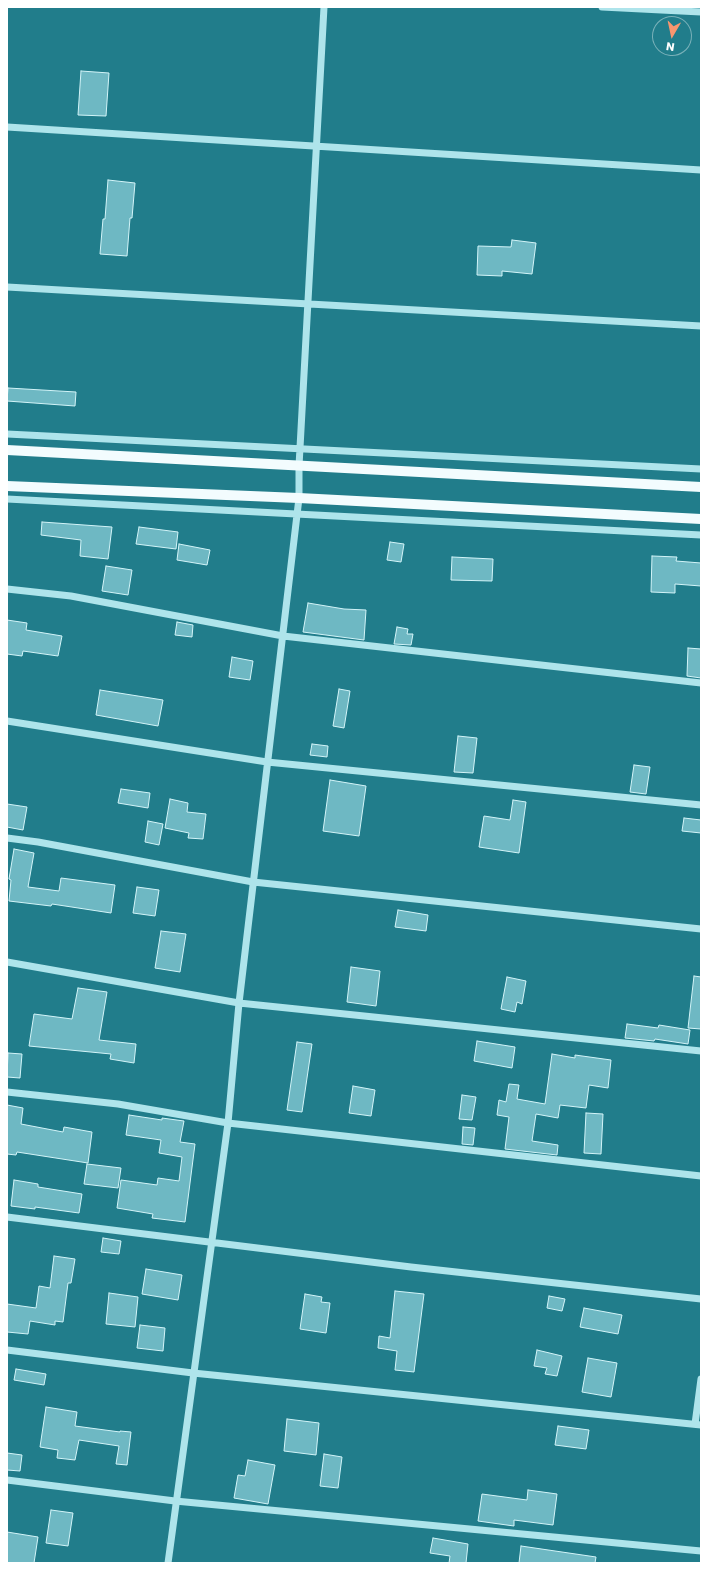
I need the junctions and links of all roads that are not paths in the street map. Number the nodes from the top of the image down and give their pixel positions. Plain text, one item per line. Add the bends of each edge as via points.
1 (324, 7) edge
2 (602, 7) edge
3 (701, 12) edge
4 (7, 127) edge
5 (317, 146) junction
6 (701, 170) edge
7 (7, 287) edge
8 (309, 304) junction
9 (701, 326) edge
10 (7, 434) edge
11 (300, 448) junction
12 (7, 450) edge
13 (299, 466) junction
14 (701, 469) edge
15 (7, 486) edge
16 (701, 487) edge
17 (299, 498) junction
18 (7, 499) edge
19 (298, 514) junction
20 (701, 519) edge
21 (701, 535) edge
22 (7, 589) edge
23 (283, 636) junction
24 (701, 683) edge
25 (7, 721) edge
26 (268, 762) junction
27 (701, 805) edge
28 (7, 838) edge
29 (253, 882) junction
30 (701, 929) edge
31 (7, 962) edge
32 (239, 1003) junction
33 (701, 1051) edge
34 (7, 1092) edge
35 (228, 1123) junction
36 (701, 1176) edge
37 (7, 1217) edge
38 (211, 1243) junction
39 (701, 1299) edge
40 (7, 1350) edge
41 (193, 1373) junction
42 (701, 1379) edge
43 (698, 1425) edge
44 (7, 1480) edge
45 (175, 1501) junction
46 (701, 1551) edge
47 (168, 1563) edge

1 - 5 street
2 - 3 street
4 - 5 street
5 - 6 street
5 - 8 street
7 - 8 street
8 - 9 street
8 - 11 street
10 - 11 street
11 - 13 street
11 - 14 street
12 - 13 main road
13 - 16 main road
13 - 17 street
15 - 17 main road
17 - 19 street
17 - 20 main road
18 - 19 street
19 - 21 street
19 - 23 street
22 - 23 street via 72,596
23 - 24 street
23 - 26 street
25 - 26 street
26 - 27 street
26 - 29 street
28 - 29 street
29 - 30 street
29 - 32 street
31 - 32 street
32 - 33 street
32 - 35 street
34 - 35 street via 118,1104
35 - 36 street
35 - 38 street
37 - 38 street
38 - 39 street
38 - 41 street
40 - 41 street
41 - 43 street
41 - 45 street
42 - 43 street
44 - 45 street
45 - 46 street
45 - 47 street

